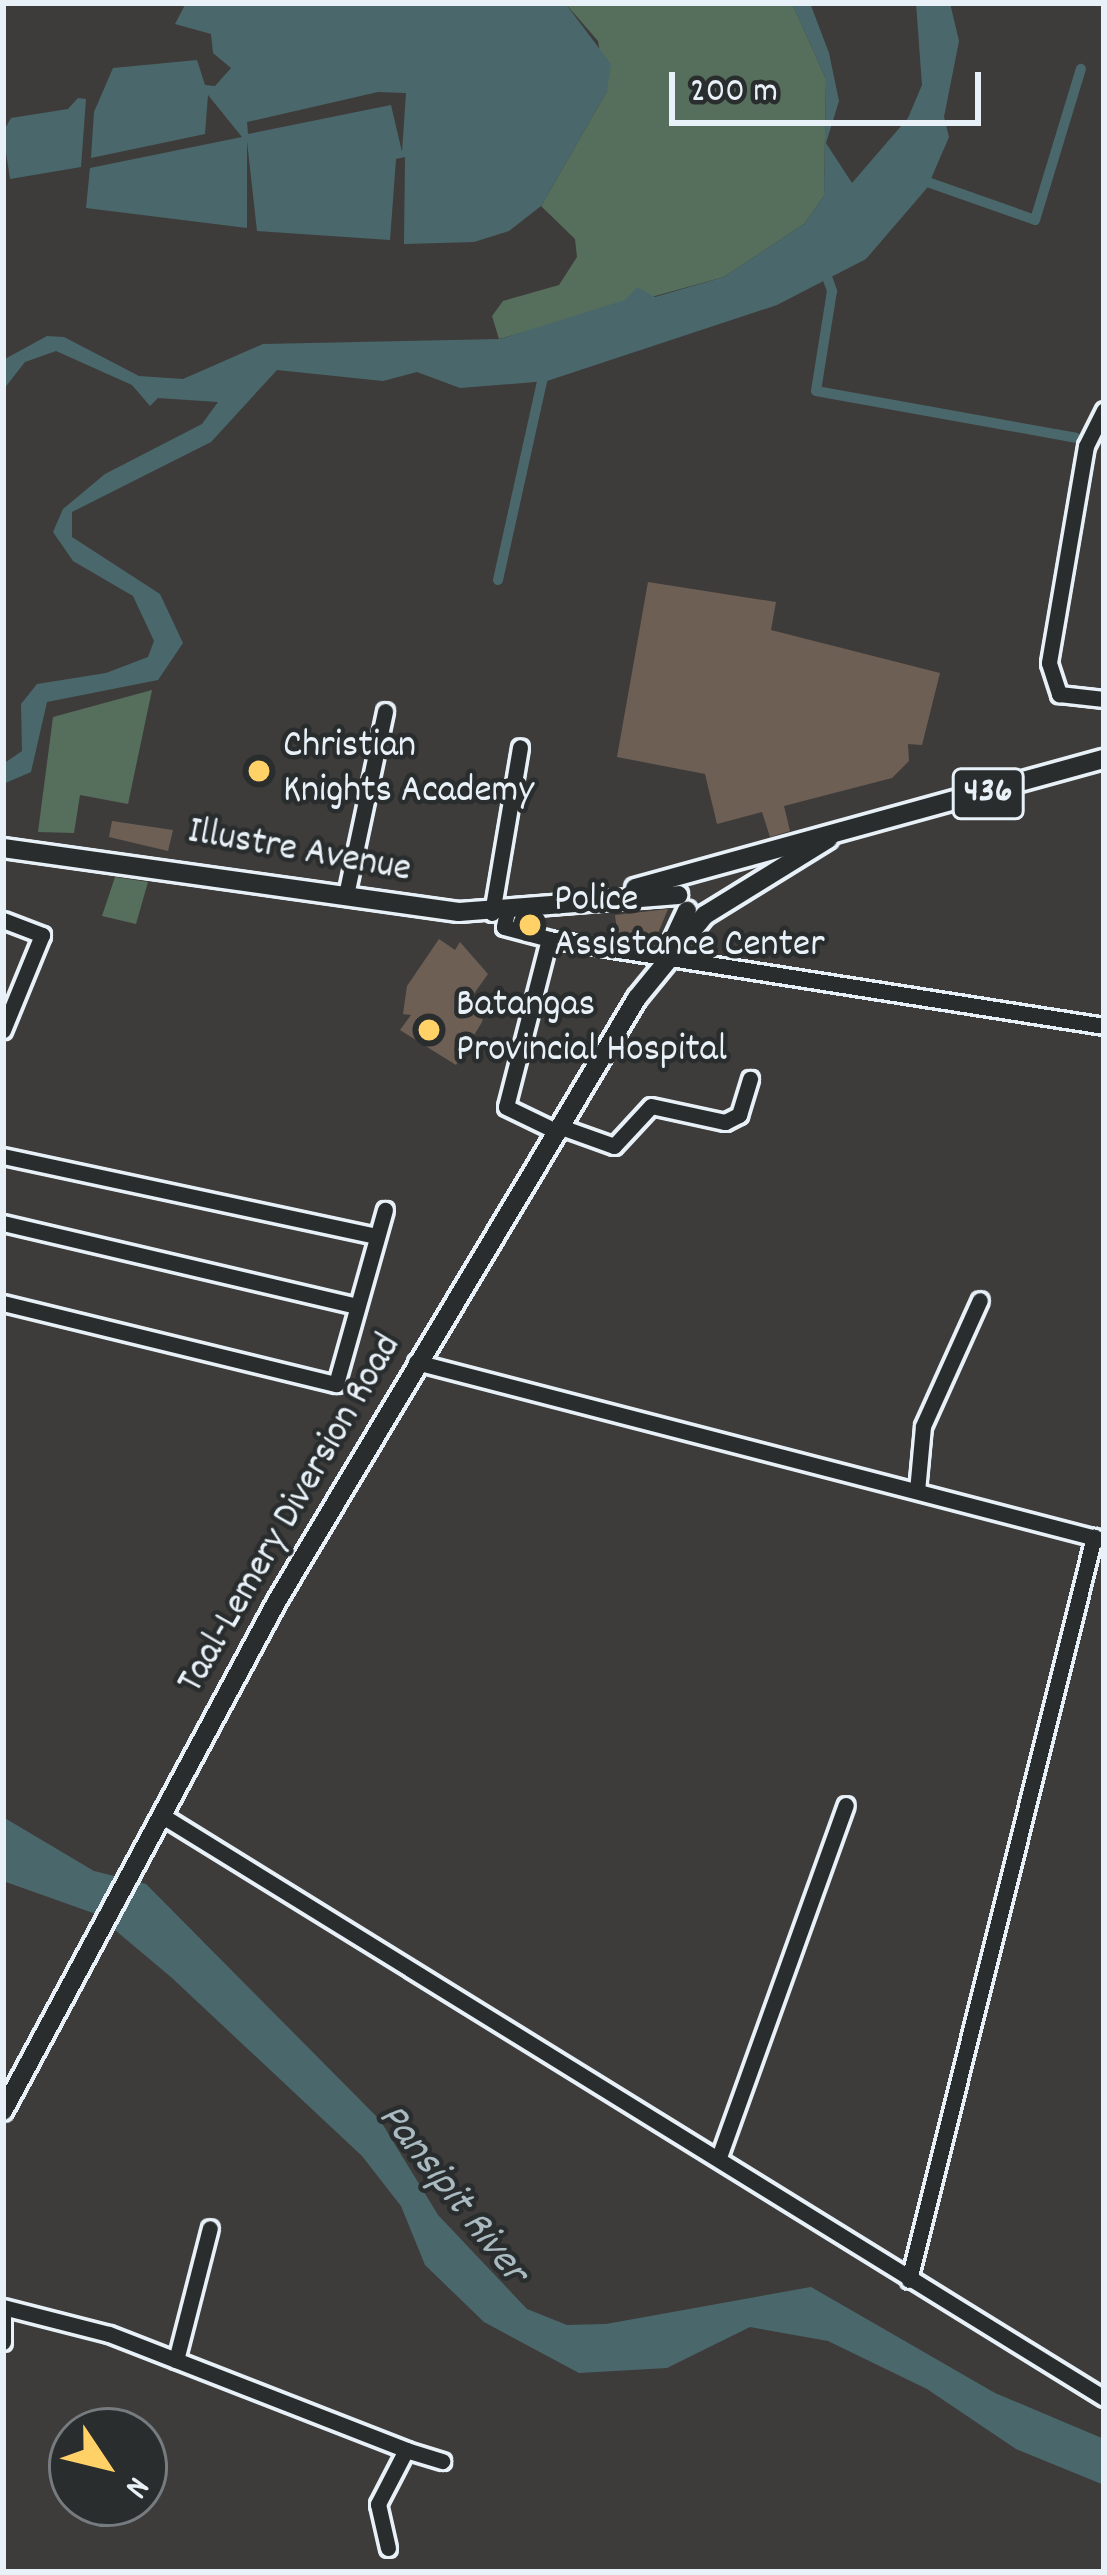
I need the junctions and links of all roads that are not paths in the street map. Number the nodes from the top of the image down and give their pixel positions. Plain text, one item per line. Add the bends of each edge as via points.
1 (1104, 410) edge
2 (1104, 699) edge
3 (385, 711) dead end
4 (520, 748) dead end
5 (1104, 759) edge
6 (828, 839) junction
7 (3, 848) edge
8 (346, 895) junction
9 (697, 895) junction
10 (500, 912) junction
11 (3, 920) edge
12 (549, 939) junction
13 (667, 957) junction
14 (1104, 1026) edge
15 (3, 1030) edge
16 (750, 1079) dead end
17 (560, 1129) junction
18 (3, 1156) edge
19 (385, 1210) dead end
20 (3, 1223) edge
21 (375, 1236) junction
22 (980, 1300) dead end
23 (3, 1303) edge
24 (358, 1306) junction
25 (416, 1362) junction
26 (917, 1491) junction
27 (1099, 1539) edge
28 (846, 1805) dead end
29 (161, 1815) junction
30 (3, 2111) edge
31 (719, 2156) junction
32 (210, 2228) dead end
33 (909, 2280) junction
34 (3, 2308) edge
35 (3, 2342) edge
36 (176, 2360) junction
37 (1104, 2398) edge
38 (406, 2450) junction
39 (442, 2461) dead end
40 (388, 2548) dead end

1 - 2 street via 1086,446 1048,663 1059,694
3 - 8 street
4 - 10 street
5 - 6 main road, 436
6 - 9 main road, 436
6 - 9 main road, 436
7 - 8 main road, Illustre Avenue / 436
8 - 10 main road, Illustre Avenue / 436
9 - 10 main road, Illustre Avenue / 436
9 - 13 main road, Taal-Lemery Diversion Road
10 - 12 street via 505,927
11 - 15 street via 42,934
12 - 13 street
12 - 17 street via 504,1089 511,1116
13 - 14 street
13 - 17 main road, Taal-Lemery Diversion Road
16 - 17 street via 740,1115 725,1122 652,1106 614,1146
17 - 25 main road, Taal-Lemery Diversion Road
18 - 21 street
19 - 21 street
20 - 24 street
21 - 24 street
22 - 26 street via 922,1426
23 - 24 street via 336,1384
25 - 26 street
25 - 29 main road, Taal-Lemery Diversion Road
26 - 27 street
27 - 33 street
28 - 31 street
29 - 30 main road, Taal-Lemery Diversion Road
29 - 31 street
31 - 33 street
32 - 36 street
33 - 37 street
34 - 35 street
34 - 36 street
36 - 38 street
38 - 39 street
38 - 40 street via 378,2504

